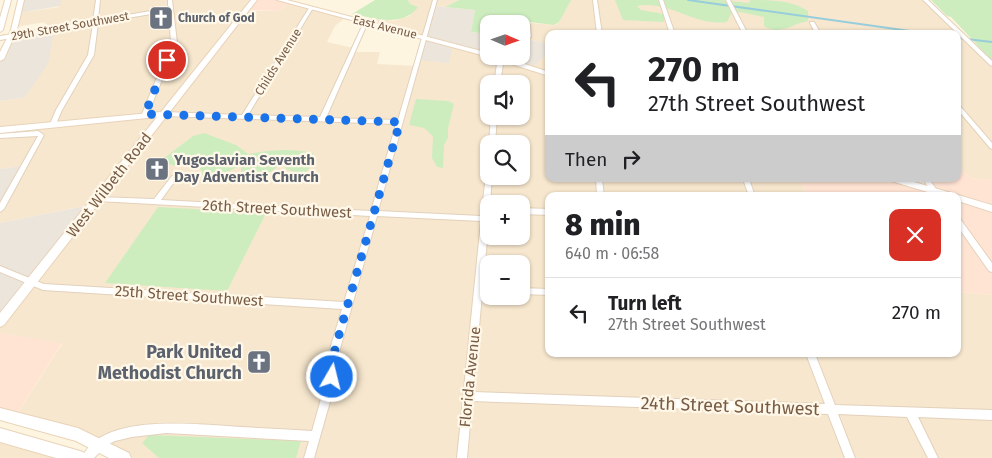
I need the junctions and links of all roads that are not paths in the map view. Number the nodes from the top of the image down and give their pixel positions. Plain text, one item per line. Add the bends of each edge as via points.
1 (8, 0) edge
2 (21, 0) edge
3 (98, 0) edge
4 (170, 0) edge
5 (254, 0) edge
6 (280, 0) edge
7 (435, 0) edge
8 (595, 0) edge
9 (661, 0) edge
10 (925, 0) edge
11 (731, 4) edge
12 (311, 8) junction
13 (170, 9) junction
14 (95, 22) junction
15 (366, 22) junction
16 (812, 24) dead end
17 (0, 30) edge
18 (599, 30) edge
19 (672, 30) edge
20 (744, 30) edge
21 (816, 30) edge
22 (957, 30) edge
23 (961, 34) edge
24 (11, 36) junction
25 (424, 37) junction
26 (0, 38) edge
27 (480, 53) edge
28 (0, 60) edge
29 (992, 64) edge
30 (524, 65) edge
31 (545, 73) edge
32 (961, 111) edge
33 (145, 114) junction
34 (165, 114) junction
35 (244, 116) junction
36 (322, 119) junction
37 (400, 122) junction
38 (53, 124) junction
39 (0, 130) edge
40 (0, 136) edge
41 (992, 147) edge
42 (174, 178) dead end
43 (902, 182) edge
44 (930, 192) edge
45 (98, 199) junction
46 (961, 199) edge
47 (156, 202) junction
48 (0, 208) edge
49 (992, 209) edge
50 (530, 211) edge
51 (545, 212) edge
52 (480, 213) edge
53 (374, 214) junction
54 (961, 226) edge
55 (0, 269) edge
56 (992, 269) edge
57 (31, 282) junction
58 (530, 291) edge
59 (545, 292) edge
60 (482, 305) edge
61 (347, 306) junction
62 (0, 322) edge
63 (812, 357) edge
64 (468, 396) junction
65 (832, 410) junction
66 (910, 412) junction
67 (0, 414) edge
68 (992, 415) edge
69 (0, 435) edge
70 (315, 436) junction
71 (98, 444) junction
72 (80, 458) edge
73 (88, 458) edge
74 (124, 458) edge
75 (309, 458) edge
76 (462, 458) edge
77 (850, 458) edge
78 (933, 458) edge

1 - 17 main road
2 - 24 main road
3 - 14 street
4 - 13 street
5 - 34 main road, West Wilbeth Road
6 - 12 main road, East Avenue
7 - 25 street
8 - 18 street
9 - 19 street
10 - 22 street
11 - 20 street
12 - 15 main road, East Avenue
12 - 35 street, Childs Avenue
13 - 14 street, 29th Street Southwest
13 - 33 street via 174,43
14 - 24 street, 29th Street Southwest
14 - 38 street via 91,55
15 - 25 main road, East Avenue
15 - 36 street
16 - 21 street
23 - 29 street
24 - 26 street, 29th Street Southwest
24 - 28 main road
25 - 27 main road, East Avenue
25 - 37 street
30 - 31 main road, East Avenue
32 - 41 street
33 - 34 main road
33 - 38 main road
34 - 35 street
34 - 45 main road, West Wilbeth Road
35 - 36 street
36 - 37 street
37 - 53 street
38 - 39 main road
40 - 48 street via 41,134
42 - 47 street
43 - 44 main road
45 - 47 street, 26th Street Southwest
45 - 57 main road, West Wilbeth Road
46 - 49 main road
47 - 53 street, 26th Street Southwest
50 - 51 street
52 - 53 street, 26th Street Southwest
53 - 61 street
54 - 56 street
55 - 57 street, 25th Street Southwest
57 - 61 street, 25th Street Southwest via 42,287
57 - 62 main road, West Wilbeth Road
58 - 59 street
60 - 64 street, Florida Avenue
61 - 70 street
63 - 65 street
64 - 65 street, 24th Street Southwest
64 - 76 street, Florida Avenue
65 - 66 street, 24th Street Southwest
65 - 77 street
66 - 68 street, 24th Street Southwest
66 - 78 street
67 - 71 main road via 78,435
69 - 72 main road
70 - 71 street via 166,428 126,433
70 - 75 street
71 - 73 street
71 - 74 main road

